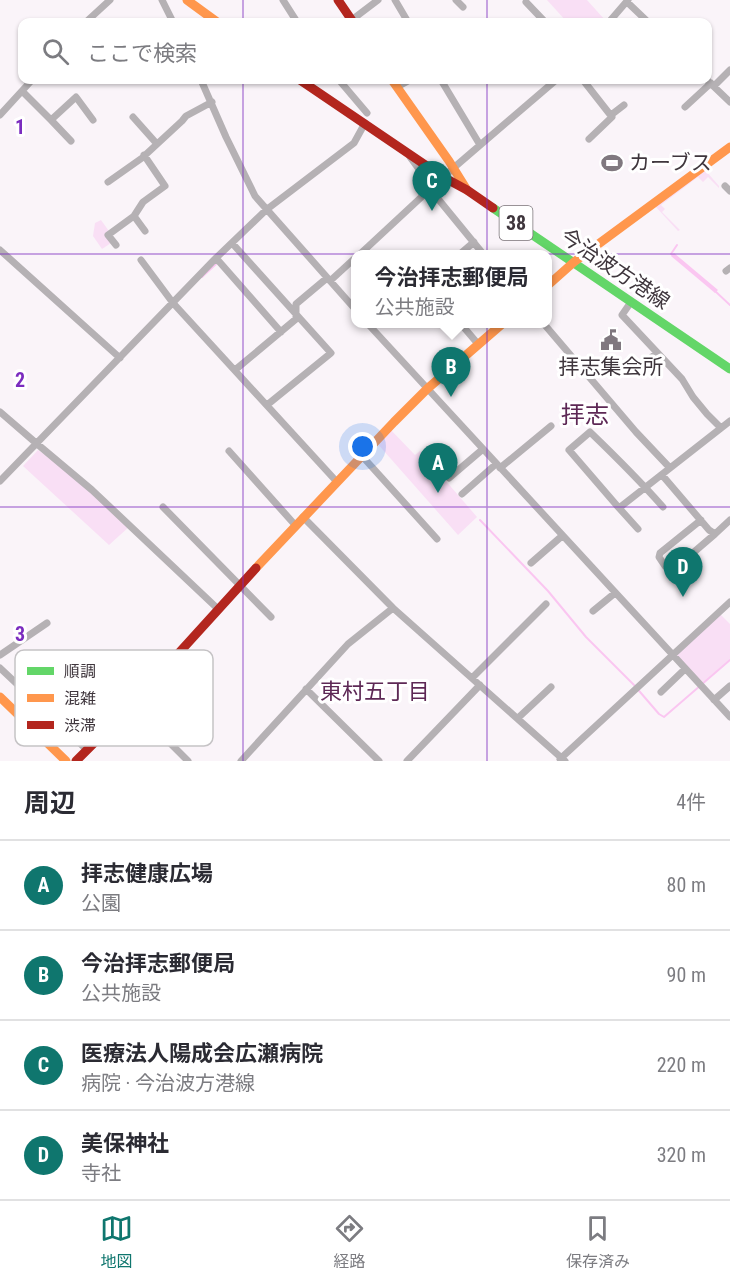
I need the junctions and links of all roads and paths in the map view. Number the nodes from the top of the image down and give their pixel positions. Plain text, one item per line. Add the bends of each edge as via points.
1 (110, 0) edge
2 (162, 0) edge
3 (187, 0) edge
4 (282, 0) edge
5 (338, 0) edge
6 (378, 0) edge
7 (395, 0) edge
8 (456, 0) edge
9 (628, 1) edge
10 (526, 2) dead end
11 (463, 7) dead end
12 (90, 18) edge
13 (172, 18) edge
14 (212, 18) edge
15 (294, 18) edge
16 (349, 18) edge
17 (356, 18) edge
18 (406, 18) edge
19 (541, 18) edge
20 (613, 18) edge
21 (644, 18) edge
22 (730, 70) edge
23 (712, 82) edge
24 (28, 84) edge
25 (203, 84) edge
26 (307, 84) edge
27 (342, 84) edge
28 (395, 84) edge
29 (443, 84) edge
30 (551, 84) edge
31 (586, 84) edge
32 (709, 84) edge
33 (711, 84) edge
34 (22, 91) junction
35 (212, 102) junction
36 (730, 102) edge
37 (624, 105) dead end
38 (685, 107) dead end
39 (0, 115) edge
40 (611, 115) junction
41 (133, 117) dead end
42 (366, 118) junction
43 (51, 120) junction
44 (93, 120) dead end
45 (590, 139) dead end
46 (70, 141) dead end
47 (157, 144) junction
48 (480, 145) junction
49 (730, 147) edge
50 (406, 152) junction
51 (144, 155) junction
52 (453, 169) junction
53 (443, 177) junction
54 (108, 182) dead end
55 (431, 188) junction
56 (467, 190) junction
57 (266, 210) junction
58 (134, 216) junction
59 (145, 231) dead end
60 (474, 242) junction
61 (232, 243) junction
62 (116, 245) dead end
63 (0, 250) edge
64 (364, 250) edge
65 (465, 250) edge
66 (480, 250) edge
67 (216, 258) junction
68 (141, 260) dead end
69 (351, 261) edge
70 (574, 262) junction
71 (328, 280) junction
72 (552, 282) edge
73 (631, 302) junction
74 (174, 303) junction
75 (351, 305) edge
76 (296, 315) junction
77 (372, 328) edge
78 (464, 328) edge
79 (497, 328) edge
80 (548, 328) edge
81 (281, 332) junction
82 (478, 344) junction
83 (657, 353) junction
84 (120, 357) junction
85 (643, 364) dead end
86 (730, 369) edge
87 (235, 370) junction
88 (427, 389) junction
89 (267, 405) junction
90 (0, 412) edge
91 (730, 421) edge
92 (551, 426) dead end
93 (721, 428) junction
94 (36, 443) junction
95 (483, 449) junction
96 (229, 451) dead end
97 (362, 456) junction
98 (498, 466) junction
99 (670, 468) junction
100 (662, 475) junction
101 (449, 478) dead end
102 (0, 481) edge
103 (337, 482) junction
104 (645, 488) junction
105 (462, 494) dead end
106 (163, 507) dead end
107 (663, 507) dead end
108 (619, 508) junction
109 (303, 517) junction
110 (701, 520) junction
111 (730, 520) edge
112 (296, 526) junction
113 (638, 529) dead end
114 (715, 534) junction
115 (562, 536) junction
116 (437, 539) dead end
117 (531, 562) dead end
118 (239, 586) junction
119 (615, 593) junction
120 (730, 602) edge
121 (546, 604) dead end
122 (393, 608) junction
123 (218, 609) junction
124 (593, 611) dead end
125 (271, 618) dead end
126 (47, 622) dead end
127 (181, 650) edge
128 (0, 655) edge
129 (672, 655) junction
130 (0, 668) edge
131 (685, 669) junction
132 (472, 678) junction
133 (15, 682) edge
134 (480, 685) junction
135 (730, 686) edge
136 (551, 687) dead end
137 (306, 689) junction
138 (661, 692) dead end
139 (0, 697) edge
140 (714, 700) junction
141 (15, 712) edge
142 (730, 717) edge
143 (518, 718) junction
144 (51, 746) edge
145 (83, 746) edge
146 (91, 746) edge
147 (173, 746) edge
148 (87, 750) junction
149 (562, 760) edge
150 (66, 761) edge
151 (76, 761) edge
152 (188, 761) edge
153 (241, 761) edge
154 (379, 761) edge
155 (407, 761) edge

1 - 12 street
2 - 13 street
3 - 14 street
4 - 15 street
5 - 16 street
6 - 17 street
7 - 18 street
8 - 11 street
9 - 20 street
9 - 21 street
10 - 19 street
22 - 23 street
24 - 34 street
25 - 35 street
26 - 42 street, 今治波方港線 / 38
27 - 42 street
28 - 52 street
29 - 48 street
30 - 48 street
31 - 40 street
32 - 38 street
33 - 36 street
34 - 39 street
34 - 43 street
35 - 47 street via 186,116
35 - 57 street via 255,196
37 - 40 street
40 - 45 street
41 - 47 street
42 - 50 street, 今治波方港線 / 38
42 - 57 street via 354,143
43 - 44 street via 76,97
43 - 46 street
47 - 51 street
48 - 52 street
49 - 70 street
50 - 53 street, 今治波方港線 / 38
50 - 55 street
51 - 54 street
51 - 58 street via 165,186 142,202
52 - 53 street
52 - 56 street
53 - 55 street
53 - 56 street, 今治波方港線 / 38
55 - 60 street
55 - 64 street
56 - 70 street, 今治波方港線 / 38
57 - 61 street
57 - 71 street
58 - 59 street
58 - 62 street via 108,235
60 - 65 street
60 - 66 street
61 - 67 street
61 - 76 street
63 - 84 street
67 - 74 street
67 - 81 street
68 - 74 street
69 - 71 street
70 - 72 street
70 - 73 street, 今治波方港線 / 38
71 - 75 street
71 - 76 street via 296,304
73 - 83 street via 622,315
73 - 86 street, 今治波方港線 / 38
74 - 84 street
74 - 87 street
76 - 81 street
76 - 89 street via 331,352
77 - 88 street
78 - 82 street
79 - 82 street
80 - 99 street
81 - 87 street
82 - 88 street
83 - 85 street
83 - 93 street
84 - 94 street
87 - 89 street
88 - 95 street
88 - 97 street
89 - 103 street
90 - 94 street
91 - 93 street
92 - 98 street
93 - 99 street
94 - 102 street
94 - 123 street via 92,490
95 - 98 street
95 - 101 street
96 - 112 street
97 - 103 street
97 - 116 street
98 - 105 street
98 - 115 street
99 - 100 street
100 - 104 street
100 - 110 street
103 - 109 street
104 - 107 street
104 - 108 street
104 - 108 street via 590,432 569,450
106 - 118 street
108 - 113 street
109 - 112 street
109 - 122 street
110 - 114 street
110 - 114 street via 660,553 664,566 673,570
111 - 114 street
112 - 118 street
115 - 117 street
115 - 119 street
118 - 123 street
118 - 125 street
119 - 124 street
119 - 129 street
120 - 129 street
121 - 132 street
122 - 132 street
122 - 137 street via 348,644
123 - 127 street
126 - 128 street
129 - 131 street
129 - 149 street
130 - 133 street
131 - 138 street
131 - 140 street
132 - 134 street
134 - 143 street
134 - 155 street
135 - 140 street
136 - 143 street
137 - 153 street
137 - 154 street
139 - 141 street
140 - 142 street
143 - 149 street
144 - 150 street
145 - 148 street
146 - 148 street
147 - 152 street
148 - 151 street

